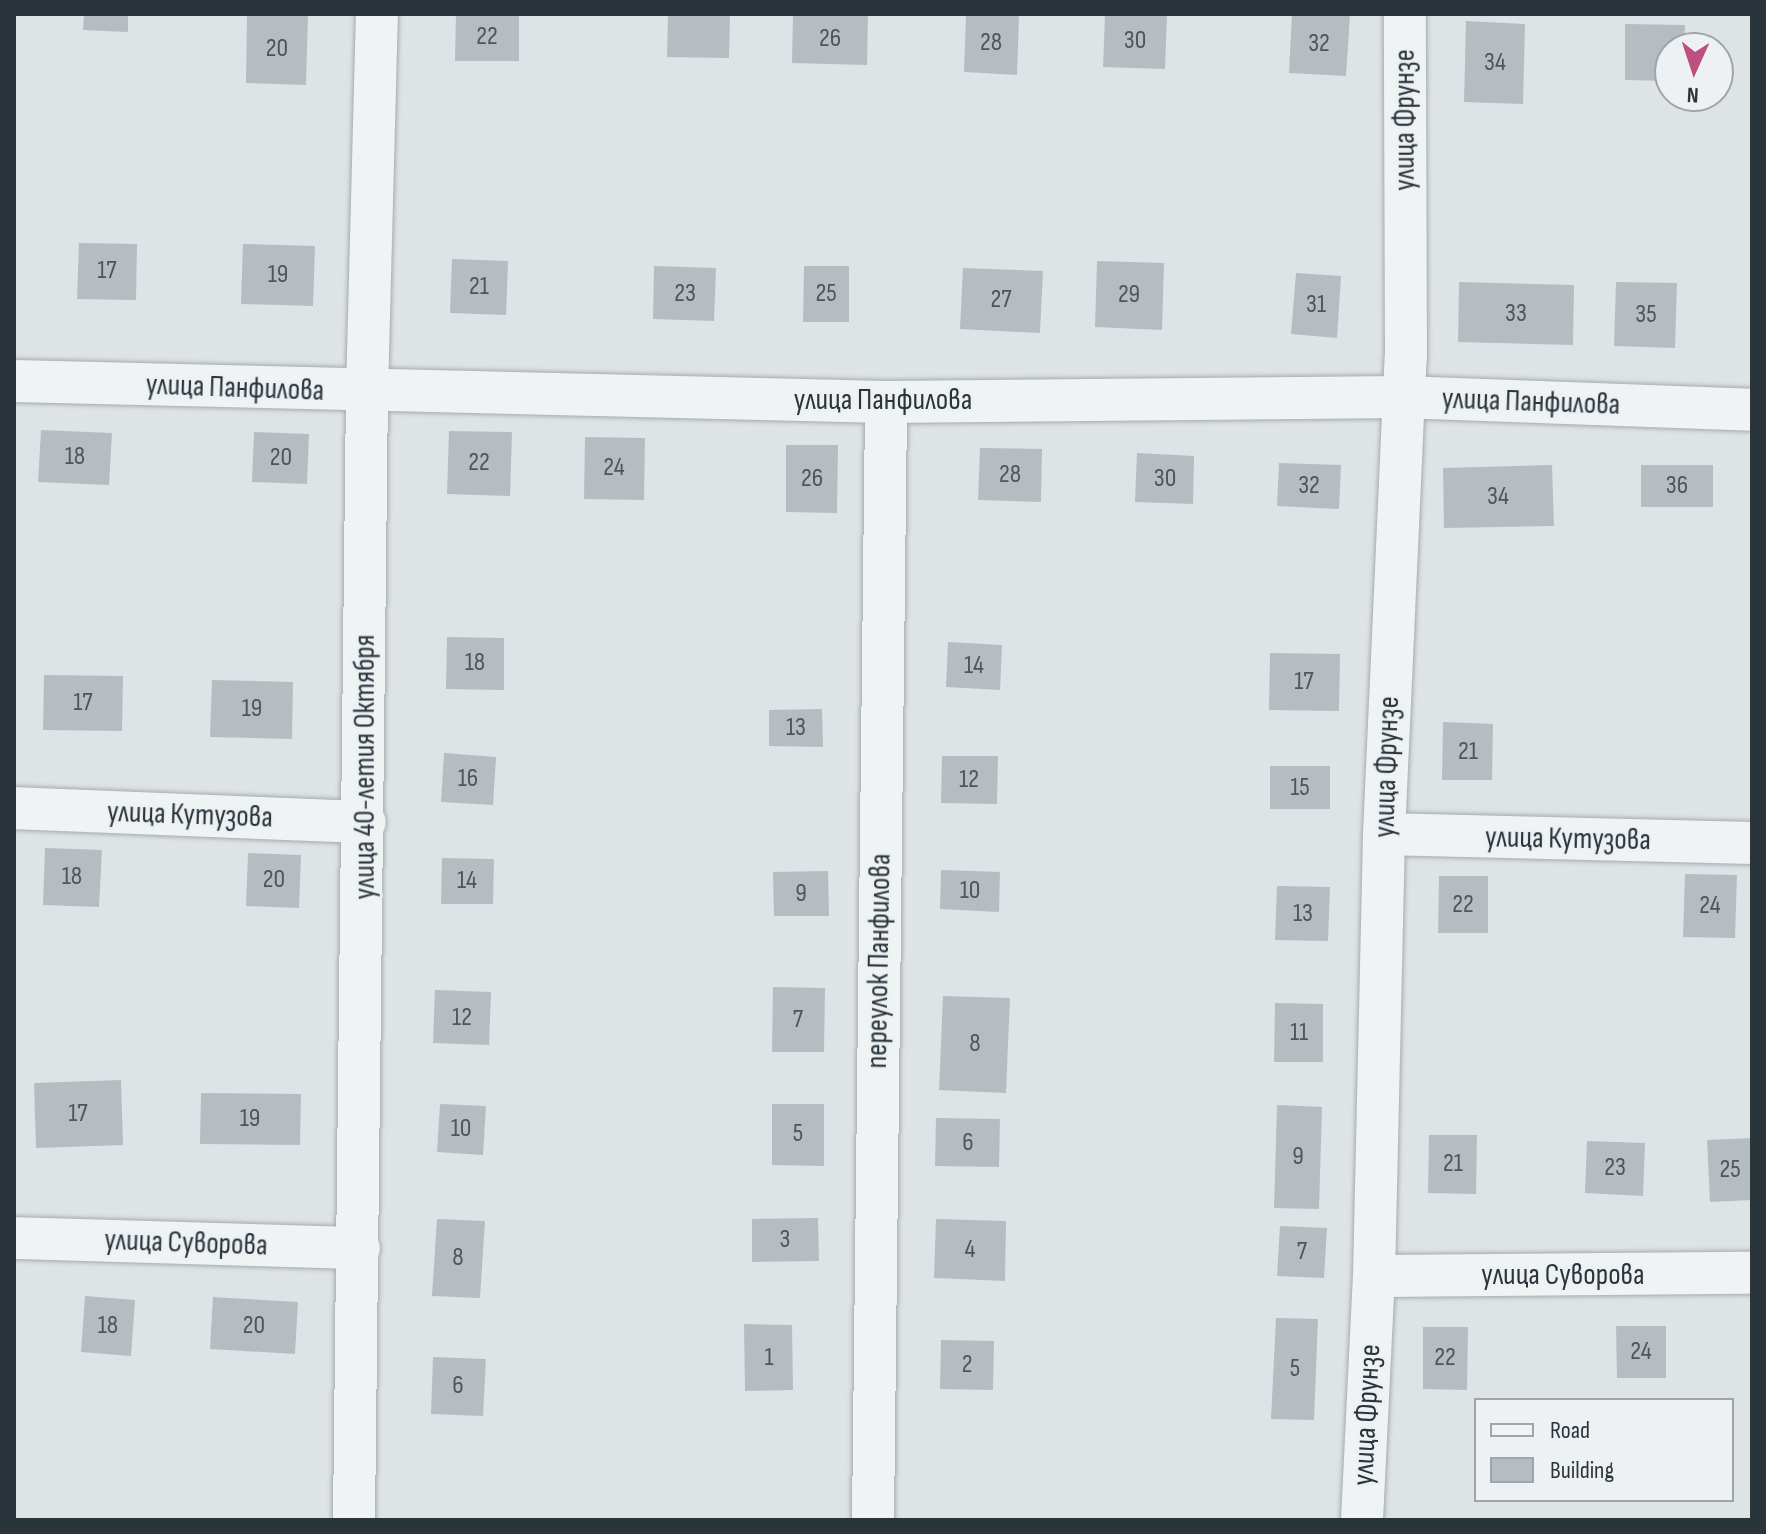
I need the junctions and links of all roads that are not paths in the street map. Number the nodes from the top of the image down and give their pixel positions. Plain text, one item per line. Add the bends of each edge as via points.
1 (377, 14) edge
2 (1405, 14) edge
3 (14, 381) edge
4 (367, 392) junction
5 (1402, 397) junction
6 (886, 402) junction
7 (1752, 410) edge
8 (14, 808) edge
9 (365, 822) junction
10 (1384, 834) junction
11 (1752, 843) edge
12 (14, 1238) edge
13 (359, 1248) junction
14 (1752, 1273) edge
15 (1374, 1276) junction
16 (354, 1520) edge
17 (873, 1520) edge
18 (1362, 1520) edge

1 - 4 street, улица 40-летия Октября
2 - 5 street, улица Фрунзе
3 - 4 street, улица Панфилова
4 - 6 street, улица Панфилова
4 - 9 street, улица 40-летия Октября
5 - 6 street, улица Панфилова
5 - 7 street, улица Панфилова
5 - 10 street, улица Фрунзе
6 - 17 street, переулок Панфилова
8 - 9 street, улица Кутузова
9 - 13 street, улица 40-летия Октября
10 - 11 street, улица Кутузова
10 - 15 street, улица Фрунзе
12 - 13 street, улица Суворова
13 - 16 street, улица 40-летия Октября
14 - 15 street, улица Суворова
15 - 18 street, улица Фрунзе

